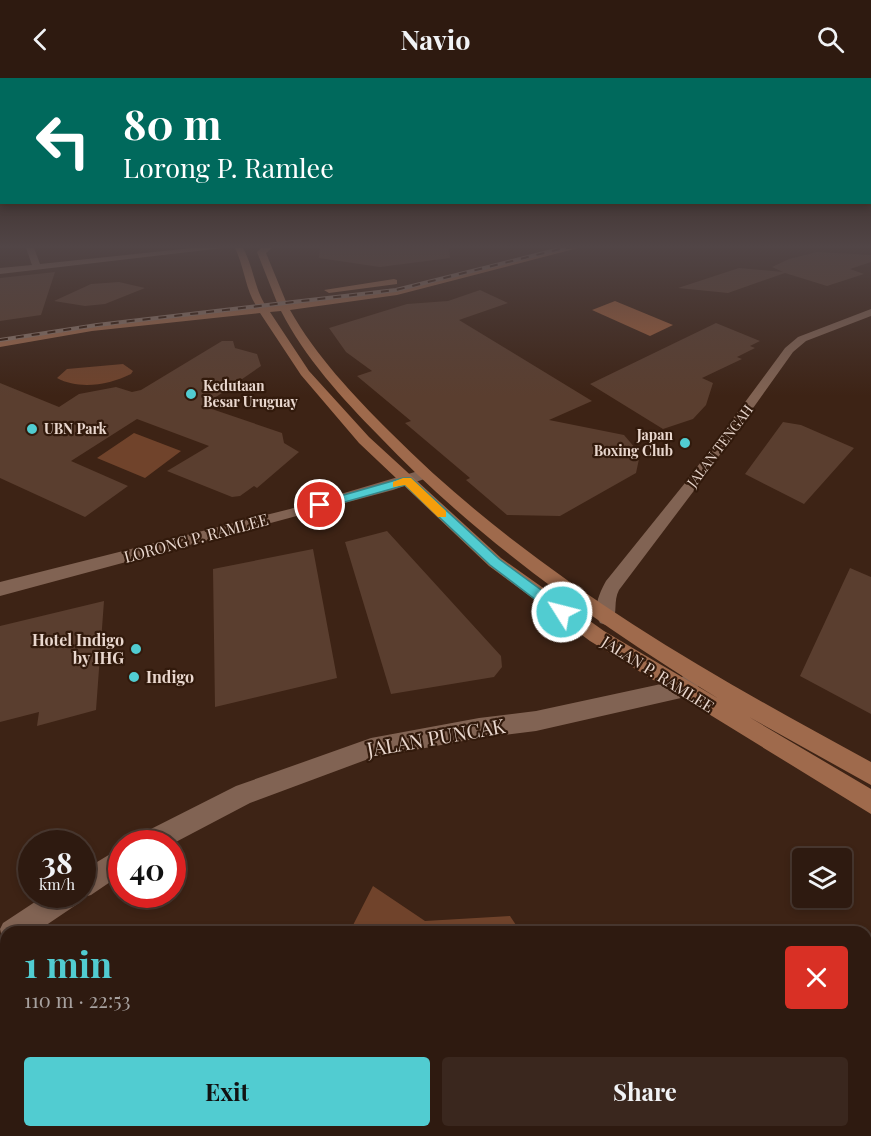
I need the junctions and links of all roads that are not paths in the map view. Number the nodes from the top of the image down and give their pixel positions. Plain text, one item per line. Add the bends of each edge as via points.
1 (246, 297) edge
2 (250, 297) edge
3 (256, 297) edge
4 (277, 297) edge
5 (371, 297) edge
6 (368, 298) junction
7 (243, 299) dead end
8 (282, 308) junction
9 (264, 310) junction
10 (871, 312) edge
11 (216, 314) junction
12 (0, 334) edge
13 (280, 338) junction
14 (303, 339) junction
15 (0, 344) edge
16 (382, 433) junction
17 (364, 440) junction
18 (416, 477) junction
19 (0, 589) edge
20 (606, 618) junction
21 (689, 682) junction
22 (871, 774) edge
23 (871, 802) edge
24 (175, 830) edge
25 (49, 908) edge
26 (21, 926) edge

1 - 12 street
2 - 7 street
3 - 9 street, JALAN P. RAMLEE
4 - 8 street, JALAN P. RAMLEE
5 - 6 street
6 - 8 street
6 - 14 street via 328,308 306,320
8 - 9 street
8 - 14 street, JALAN P. RAMLEE
9 - 11 street
9 - 13 street, JALAN P. RAMLEE
10 - 20 street, JALAN TENGAH via 802,339 789,350 612,586 606,598
11 - 13 street via 249,318
11 - 15 street
13 - 17 street, JALAN P. RAMLEE
14 - 16 street, JALAN P. RAMLEE
16 - 17 street
16 - 18 street, JALAN P. RAMLEE
17 - 18 street, JALAN P. RAMLEE
18 - 19 street, LORONG P. RAMLEE
18 - 20 street, JALAN P. RAMLEE
18 - 21 street, JALAN P. RAMLEE via 520,582 576,622
20 - 21 street, JALAN P. RAMLEE
21 - 22 street, JALAN P. RAMLEE
21 - 23 street, JALAN P. RAMLEE
21 - 24 street, JALAN PUNCAK via 536,722 371,748 244,794
25 - 26 street

